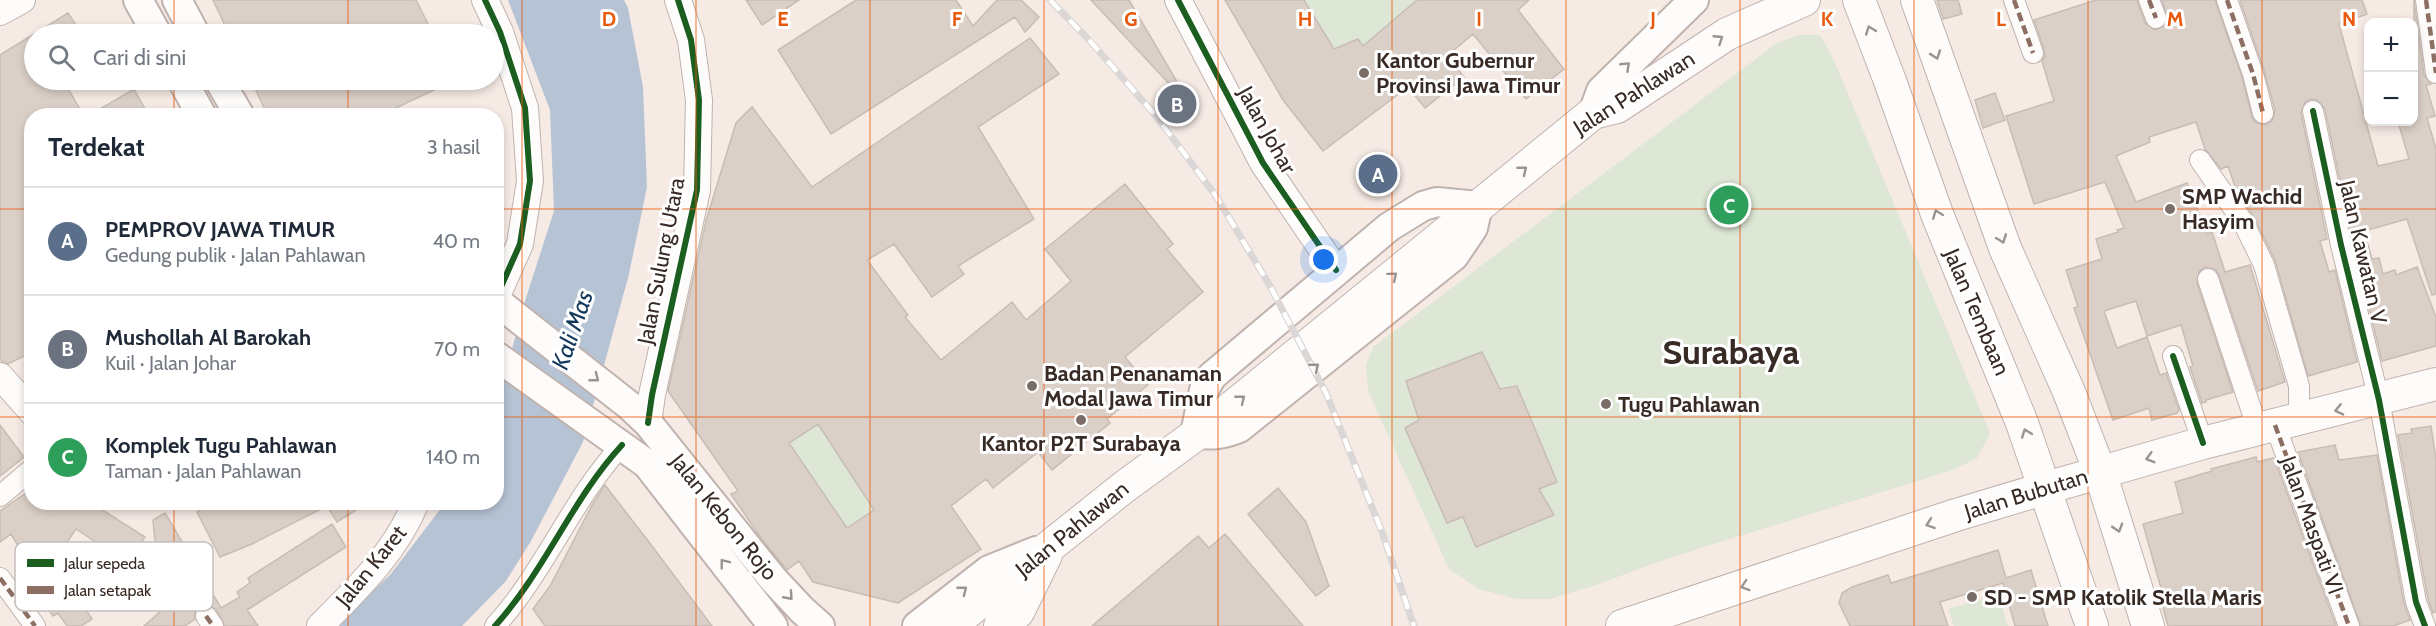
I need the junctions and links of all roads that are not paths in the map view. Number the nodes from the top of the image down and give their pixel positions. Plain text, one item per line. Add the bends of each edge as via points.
1 (22, 0) edge
2 (138, 0) edge
3 (177, 0) edge
4 (484, 0) edge
5 (678, 0) edge
6 (1178, 0) edge
7 (1694, 0) edge
8 (1804, 0) edge
9 (1859, 0) edge
10 (1917, 0) edge
11 (2014, 0) edge
12 (2227, 0) edge
13 (2426, 0) edge
14 (0, 12) edge
15 (151, 24) edge
16 (190, 24) edge
17 (496, 24) edge
18 (504, 44) edge
19 (2034, 53) dead end
20 (2436, 73) edge
21 (188, 90) edge
22 (225, 90) edge
23 (198, 108) edge
24 (235, 108) edge
25 (2313, 111) dead end
26 (1593, 113) junction
27 (2263, 113) dead end
28 (2200, 160) dead end
29 (1478, 206) junction
30 (1336, 270) junction
31 (2208, 279) dead end
32 (504, 301) edge
33 (504, 306) edge
34 (2173, 356) dead end
35 (504, 361) edge
36 (0, 376) edge
37 (2436, 384) edge
38 (2379, 400) junction
39 (24, 403) edge
40 (639, 414) junction
41 (2277, 425) junction
42 (1195, 434) junction
43 (616, 441) junction
44 (2203, 443) junction
45 (2100, 472) junction
46 (24, 476) edge
47 (2046, 488) junction
48 (0, 496) edge
49 (409, 510) edge
50 (1050, 546) junction
51 (0, 578) edge
52 (15, 599) edge
53 (24, 611) edge
54 (1626, 625) edge
55 (35, 626) edge
56 (320, 626) edge
57 (495, 626) edge
58 (773, 626) edge
59 (820, 626) edge
60 (918, 626) edge
61 (950, 626) edge
62 (1000, 626) edge
63 (2092, 626) edge
64 (2148, 626) edge
65 (2349, 626) edge
66 (2425, 626) edge

1 - 14 street
2 - 15 main road
3 - 16 main road
4 - 17 street
5 - 40 street, Jalan Sulung Utara via 691,40 699,100 697,190 652,395
6 - 30 street, Jalan Johar via 1263,163
26 -> 7 main road via 1601,91
26 -> 8 main road, Jalan Pahlawan via 1617,107 1727,34
47 -> 9 main road, Jalan Tembaan via 1937,214
10 -> 45 main road via 2005,248
11 - 19 street
12 - 27 street
13 - 20 street
18 - 32 street via 525,108 530,180 520,244
21 - 23 main road
22 - 24 main road
25 - 38 street, Jalan Kawatan V
29 -> 26 main road, Jalan Pahlawan
28 - 41 street via 2243,222 2264,265 2298,386
29 - 30 main road via 1437,202 1423,206 1389,227
42 -> 29 main road, Jalan Pahlawan
30 - 42 main road via 1212,376 1204,390
31 - 41 street, Jalan Maspati VI
33 -> 40 main road, Jalan Kebon Rojo
34 - 44 street
35 - 43 main road, Jalan Kebon Rojo
36 - 39 street
37 - 38 main road, Jalan Bubutan
38 -> 41 main road, Jalan Bubutan
38 - 66 street, Jalan Kawatan V via 2412,585
40 -> 59 main road, Jalan Kebon Rojo via 773,579
41 - 44 main road, Jalan Bubutan
41 - 65 street, Jalan Maspati VI
42 - 50 main road, Jalan Pahlawan
43 - 57 street via 544,561
58 -> 43 main road, Jalan Kebon Rojo via 646,464
44 -> 45 main road, Jalan Bubutan
45 - 47 main road, Jalan Bubutan
45 -> 64 main road
46 - 48 street
47 -> 54 main road, Jalan Bubutan
47 - 63 main road, Jalan Tembaan
49 - 56 street, Jalan Karet via 392,548
60 -> 50 main road via 989,570
50 - 61 main road, Jalan Pahlawan
50 - 62 main road via 1018,612
51 - 52 street
53 - 55 street

